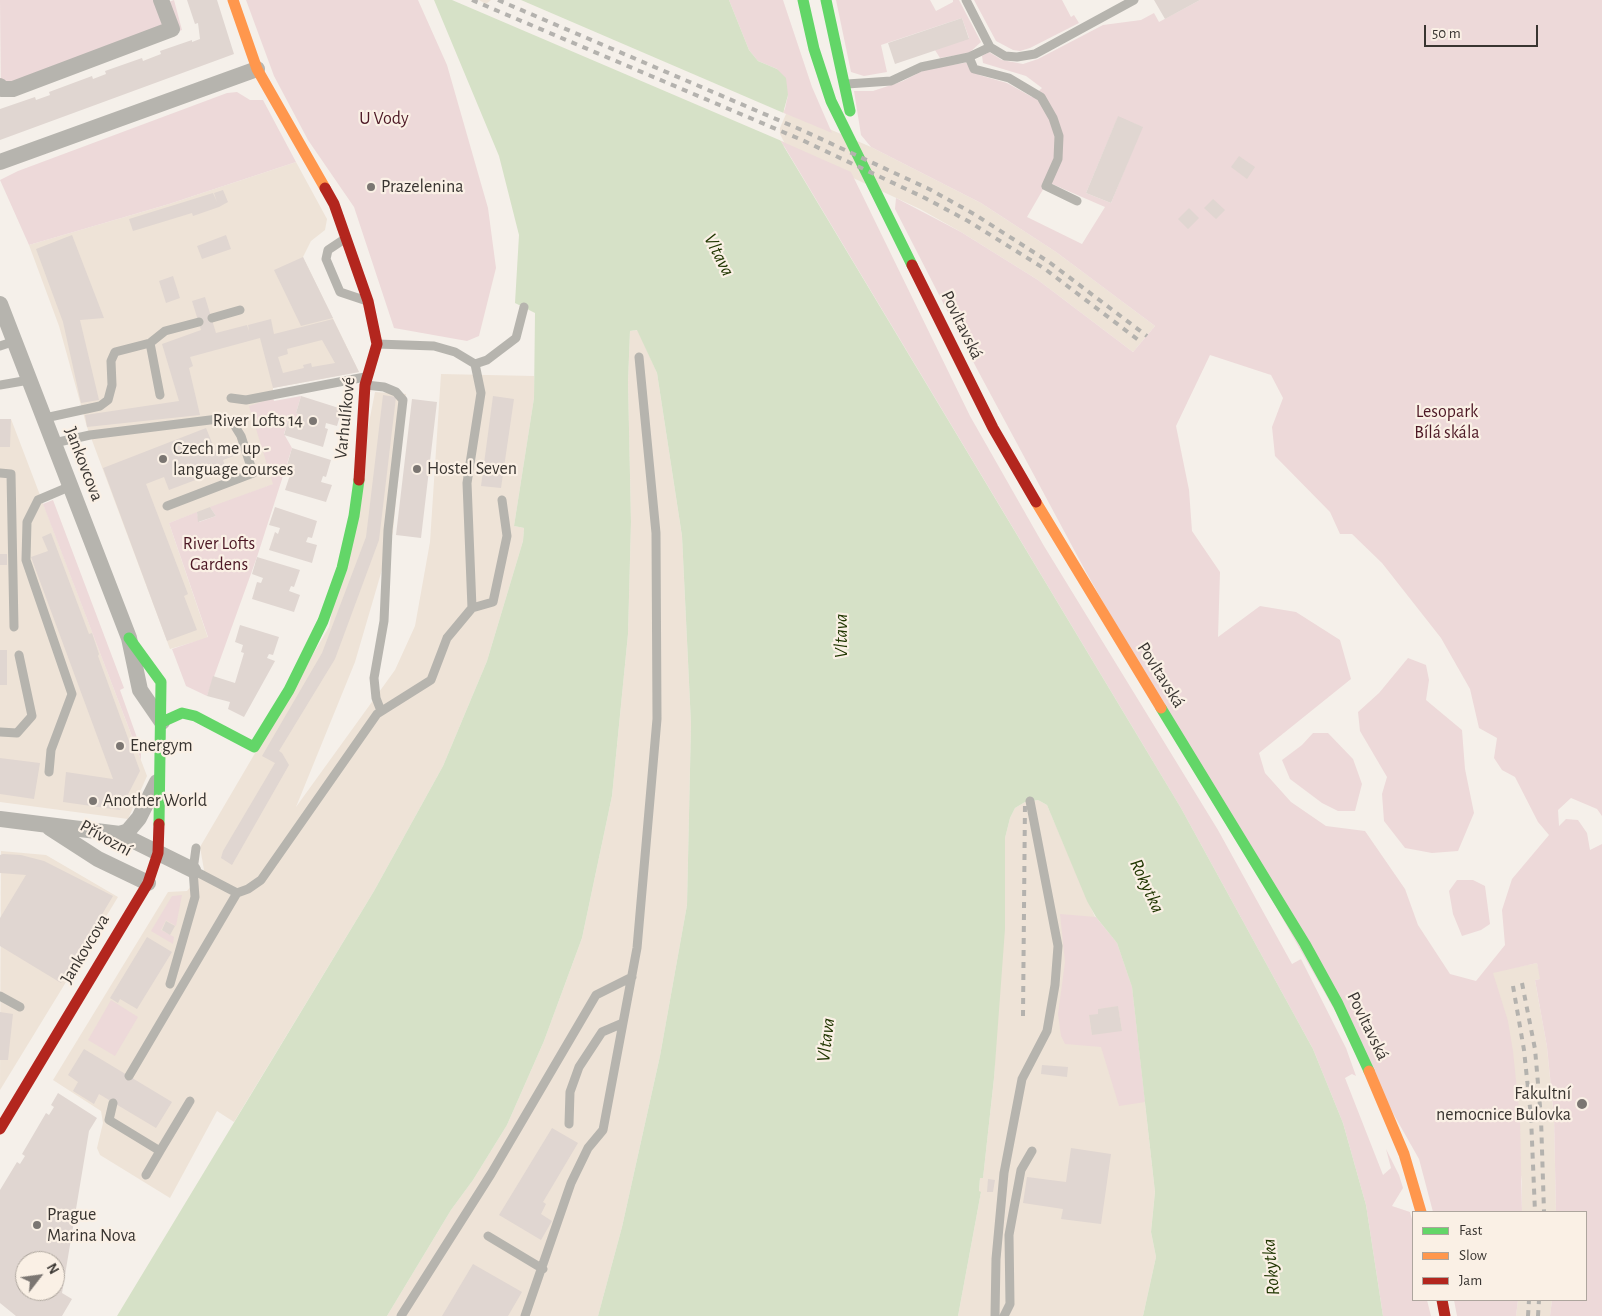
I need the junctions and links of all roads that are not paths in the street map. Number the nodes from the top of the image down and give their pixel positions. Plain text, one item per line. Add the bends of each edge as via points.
1 (161, 0) edge
2 (232, 0) edge
3 (803, 0) edge
4 (826, 0) edge
5 (966, 0) edge
6 (1134, 0) edge
7 (990, 47) junction
8 (969, 57) junction
9 (257, 69) junction
10 (844, 84) junction
11 (0, 86) edge
12 (862, 160) junction
13 (0, 162) edge
14 (1077, 201) dead end
15 (346, 238) junction
16 (368, 301) junction
17 (0, 304) edge
18 (524, 307) dead end
19 (240, 310) dead end
20 (212, 318) dead end
21 (199, 322) dead end
22 (150, 343) junction
23 (7, 344) edge
24 (377, 344) junction
25 (639, 358) dead end
26 (475, 364) junction
27 (29, 380) junction
28 (367, 381) junction
29 (0, 385) edge
30 (160, 395) dead end
31 (231, 398) dead end
32 (45, 418) junction
33 (54, 443) junction
34 (0, 473) edge
35 (71, 486) junction
36 (502, 500) dead end
37 (167, 506) dead end
38 (472, 608) junction
39 (14, 627) dead end
40 (129, 638) junction
41 (19, 655) dead end
42 (381, 711) junction
43 (162, 722) junction
44 (0, 732) edge
45 (49, 772) dead end
46 (161, 776) junction
47 (1030, 801) dead end
48 (0, 819) edge
49 (46, 826) junction
50 (120, 834) junction
51 (196, 848) dead end
52 (158, 853) junction
53 (193, 870) junction
54 (148, 882) junction
55 (237, 892) junction
56 (632, 977) junction
57 (170, 984) dead end
58 (0, 996) edge
59 (20, 1007) dead end
60 (623, 1023) junction
61 (129, 1076) dead end
62 (190, 1101) dead end
63 (113, 1102) dead end
64 (569, 1124) dead end
65 (0, 1129) edge
66 (160, 1151) junction
67 (1032, 1151) dead end
68 (146, 1175) dead end
69 (1421, 1211) edge
70 (488, 1236) dead end
71 (543, 1269) junction
72 (1442, 1301) edge
73 (401, 1316) edge
74 (525, 1316) edge
75 (994, 1316) edge
76 (1004, 1316) edge
77 (1445, 1316) edge

1 - 11 street via 172,29 12,89
2 - 9 main road, Varhulíkové
3 - 12 main road, Povltavská via 814,49 831,100
4 - 10 main road, Povltavská
5 - 7 lane
6 - 7 lane via 1035,54 1005,56
7 - 8 lane
8 - 10 lane via 921,67 891,81
8 - 14 lane via 974,69 1009,78 1041,98 1054,118 1059,136 1058,158 1046,186
9 - 13 street
9 - 15 main road, Varhulíkové via 334,204
10 - 12 main road, Povltavská
12 - 69 main road, Povltavská via 998,436 1067,556 1306,944 1338,1004 1388,1112
15 - 16 main road, Varhulíkové
15 - 16 lane via 328,250 326,259 340,292
16 - 24 main road, Varhulíkové
17 - 23 street, Jankovcova
18 - 26 lane via 516,338 488,360
19 - 20 lane
21 - 22 lane via 165,332
22 - 30 lane
22 - 32 lane via 115,352 110,360 112,385 108,400 100,406
23 - 27 street, Jankovcova
24 - 26 lane via 434,346 455,352
24 - 28 main road, Varhulíkové
25 - 56 lane via 656,532 657,719
26 - 38 lane via 482,393 467,483
27 - 29 lane
27 - 32 street, Jankovcova
28 - 31 lane via 246,400
28 - 42 lane via 396,392 402,400 388,530 384,621 374,678
28 - 43 main road, Varhulíkové via 362,457 354,516 342,568 323,621 289,690 254,747 195,716 182,713
32 - 33 street, Jankovcova
33 - 35 street, Jankovcova
33 - 37 lane via 90,435 218,419 232,423 241,436 253,473
34 - 39 lane via 12,474
35 - 40 street, Jankovcova
35 - 45 lane via 38,500 27,522 26,560 72,694 51,750
36 - 38 lane via 507,536 493,602
38 - 42 lane via 447,638 432,680
40 - 43 street, Jankovcova via 140,690
40 - 43 main road, Jankovcova via 161,682
41 - 44 lane via 32,716 17,732
42 - 55 lane via 260,880
43 - 46 main road, Jankovcova
46 - 50 street, Jankovcova via 139,818 128,831
46 - 52 main road, Jankovcova
47 - 75 lane via 1058,946 1047,1031 1022,1079 1004,1173
48 - 49 street, Přívozní
49 - 50 street, Přívozní
49 - 54 street, Přívozní via 98,859
50 - 52 street, Přívozní
51 - 53 lane
52 - 53 street
52 - 54 main road, Jankovcova
53 - 55 lane
53 - 57 lane via 195,896
54 - 65 main road, Jankovcova via 11,1104
55 - 61 lane
56 - 60 lane
56 - 73 lane via 596,995 496,1166
58 - 59 lane
60 - 64 lane via 602,1032 579,1067 570,1092
60 - 71 lane via 603,1130 588,1148 571,1183
62 - 66 lane
63 - 66 lane via 108,1120
66 - 68 lane
67 - 76 lane via 1021,1170 1010,1235 1010,1304
70 - 71 lane
71 - 74 lane
72 - 77 main road

